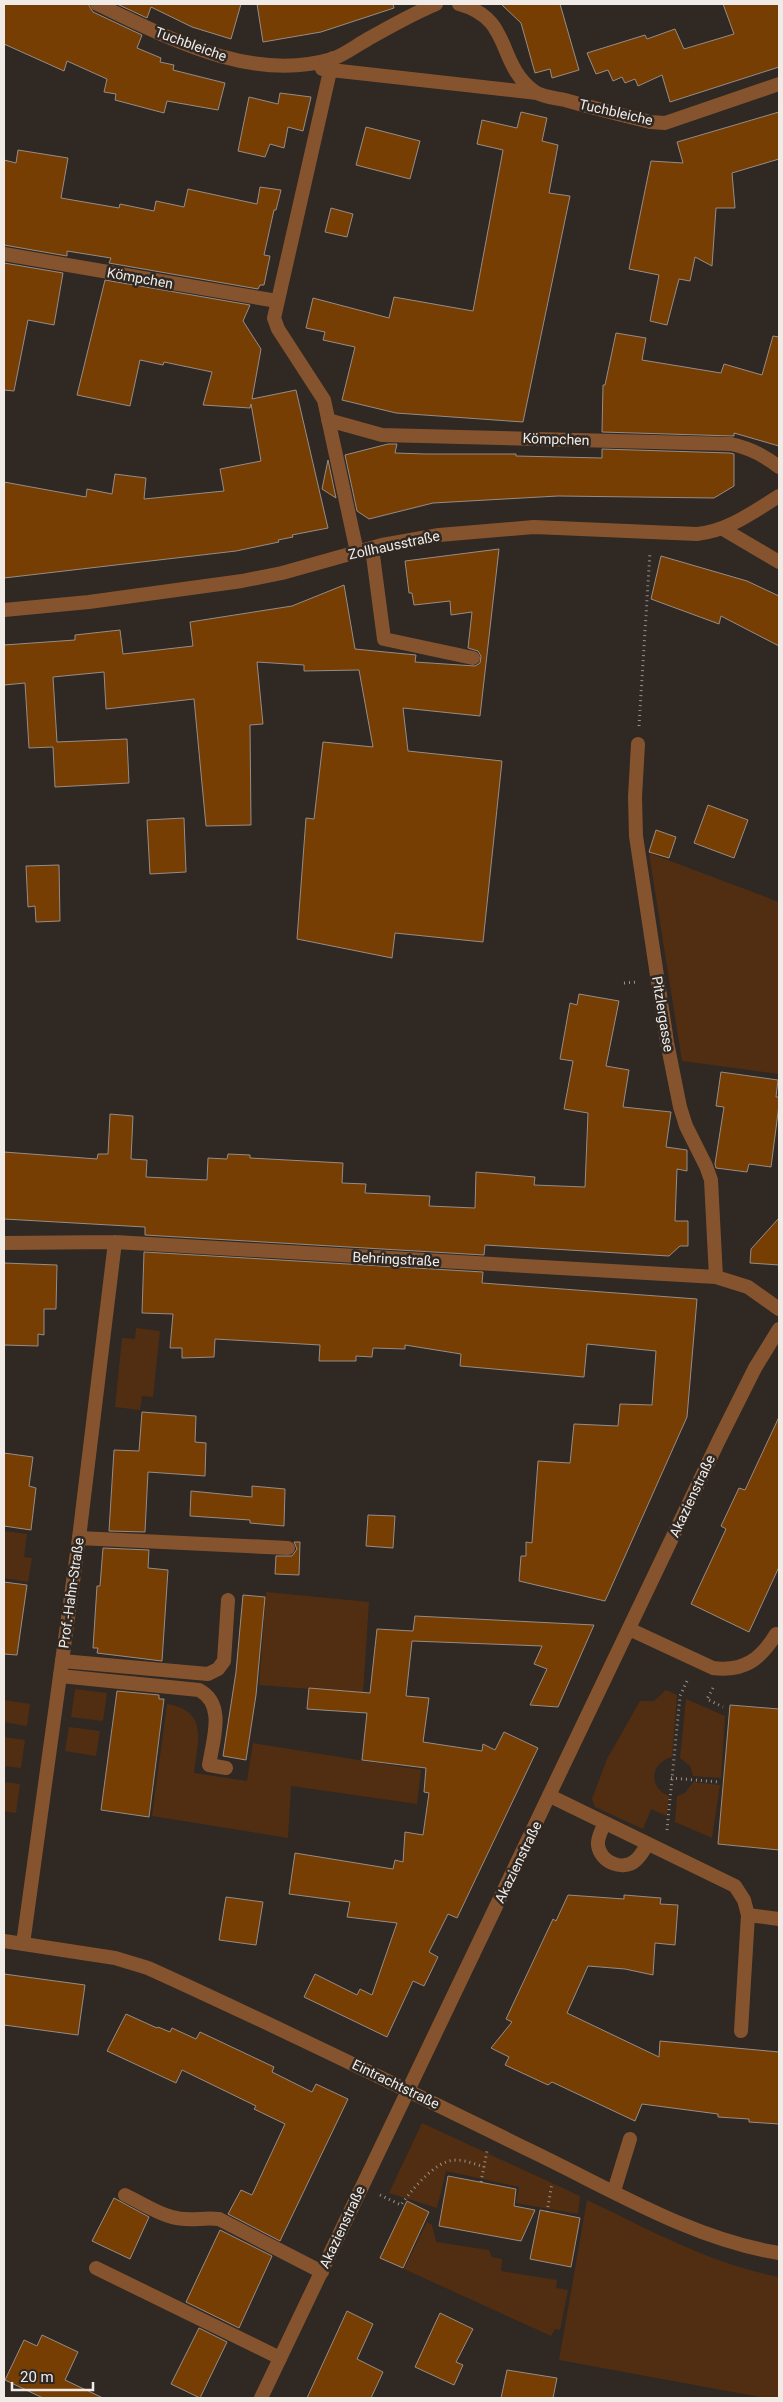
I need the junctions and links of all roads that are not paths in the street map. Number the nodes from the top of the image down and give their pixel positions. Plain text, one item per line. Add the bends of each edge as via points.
1 (97, 4) edge
2 (436, 4) edge
3 (459, 4) edge
4 (478, 7) edge
5 (331, 64) junction
6 (779, 84) edge
7 (537, 93) junction
8 (4, 254) edge
9 (277, 301) junction
10 (328, 420) junction
11 (779, 467) edge
12 (779, 496) edge
13 (723, 529) junction
14 (372, 548) junction
15 (357, 552) junction
16 (779, 562) edge
17 (4, 610) edge
18 (472, 658) dead end
19 (638, 744) road end
20 (116, 1242) junction
21 (4, 1243) edge
22 (716, 1277) junction
23 (779, 1309) edge
24 (779, 1328) edge
25 (79, 1538) junction
26 (288, 1548) dead end
27 (228, 1600) dead end
28 (629, 1629) junction
29 (776, 1634) dead end
30 (62, 1662) junction
31 (60, 1676) junction
32 (226, 1768) dead end
33 (550, 1796) junction
34 (605, 1822) junction
35 (648, 1844) junction
36 (748, 1915) junction
37 (779, 1919) edge
38 (4, 1941) edge
39 (23, 1944) junction
40 (741, 2031) dead end
41 (408, 2089) junction
42 (630, 2139) dead end
43 (614, 2191) junction
44 (125, 2194) dead end
45 (779, 2253) edge
46 (96, 2268) dead end
47 (322, 2272) junction
48 (280, 2358) junction
49 (261, 2398) edge

1 - 5 street, Tuchbleiche via 188,46 246,63 289,67
2 - 5 street, Tuchbleiche via 408,16
3 - 4 street, Tuchbleiche
4 - 7 street, Tuchbleiche via 498,30 514,72
5 - 7 street, Tuchbleiche
5 - 9 street
6 - 7 street, Tuchbleiche via 665,123
8 - 9 street, Kömpchen
9 - 10 street via 274,318 278,329 324,400
10 - 11 street, Kömpchen via 382,435 731,444 750,448
10 - 15 street
12 - 13 street, Zollhausstraße
13 - 14 street, Zollhausstraße via 696,534 517,528 439,535
13 - 16 street
14 - 15 street, Zollhausstraße
14 - 18 street via 384,639
15 - 17 street, Zollhausstraße via 242,582
19 - 22 street, Pitzlergasse via 634,797 638,845 680,1108 710,1180
20 - 21 street, Behringstraße
20 - 22 street, Behringstraße
20 - 25 street, Prof.-Hahn-Straße
22 - 23 street, Behringstraße via 748,1287
24 - 28 street, Akazienstraße via 718,1442
25 - 26 street
25 - 30 street, Prof.-Hahn-Straße
27 - 30 street via 224,1661 208,1674
28 - 29 street via 713,1668 722,1669 740,1667 757,1660
28 - 33 street, Akazienstraße
30 - 31 street, Prof.-Hahn-Straße
31 - 32 street via 204,1692 214,1703 216,1716 209,1765
31 - 39 street, Prof.-Hahn-Straße
33 - 34 street
33 - 41 street, Akazienstraße
34 - 35 street
34 - 35 street via 597,1843 601,1855 610,1862 623,1866 636,1860
35 - 36 street via 735,1886
36 - 37 street
36 - 40 street
38 - 39 street, Eintrachtstraße
39 - 41 street, Eintrachtstraße via 115,1958 148,1968
41 - 43 street, Eintrachtstraße
41 - 47 street, Akazienstraße
42 - 43 street
43 - 45 street, Eintrachtstraße via 676,2221
44 - 47 street via 171,2217 219,2219
46 - 48 street
47 - 48 street, Akazienstraße
48 - 49 street, Akazienstraße

